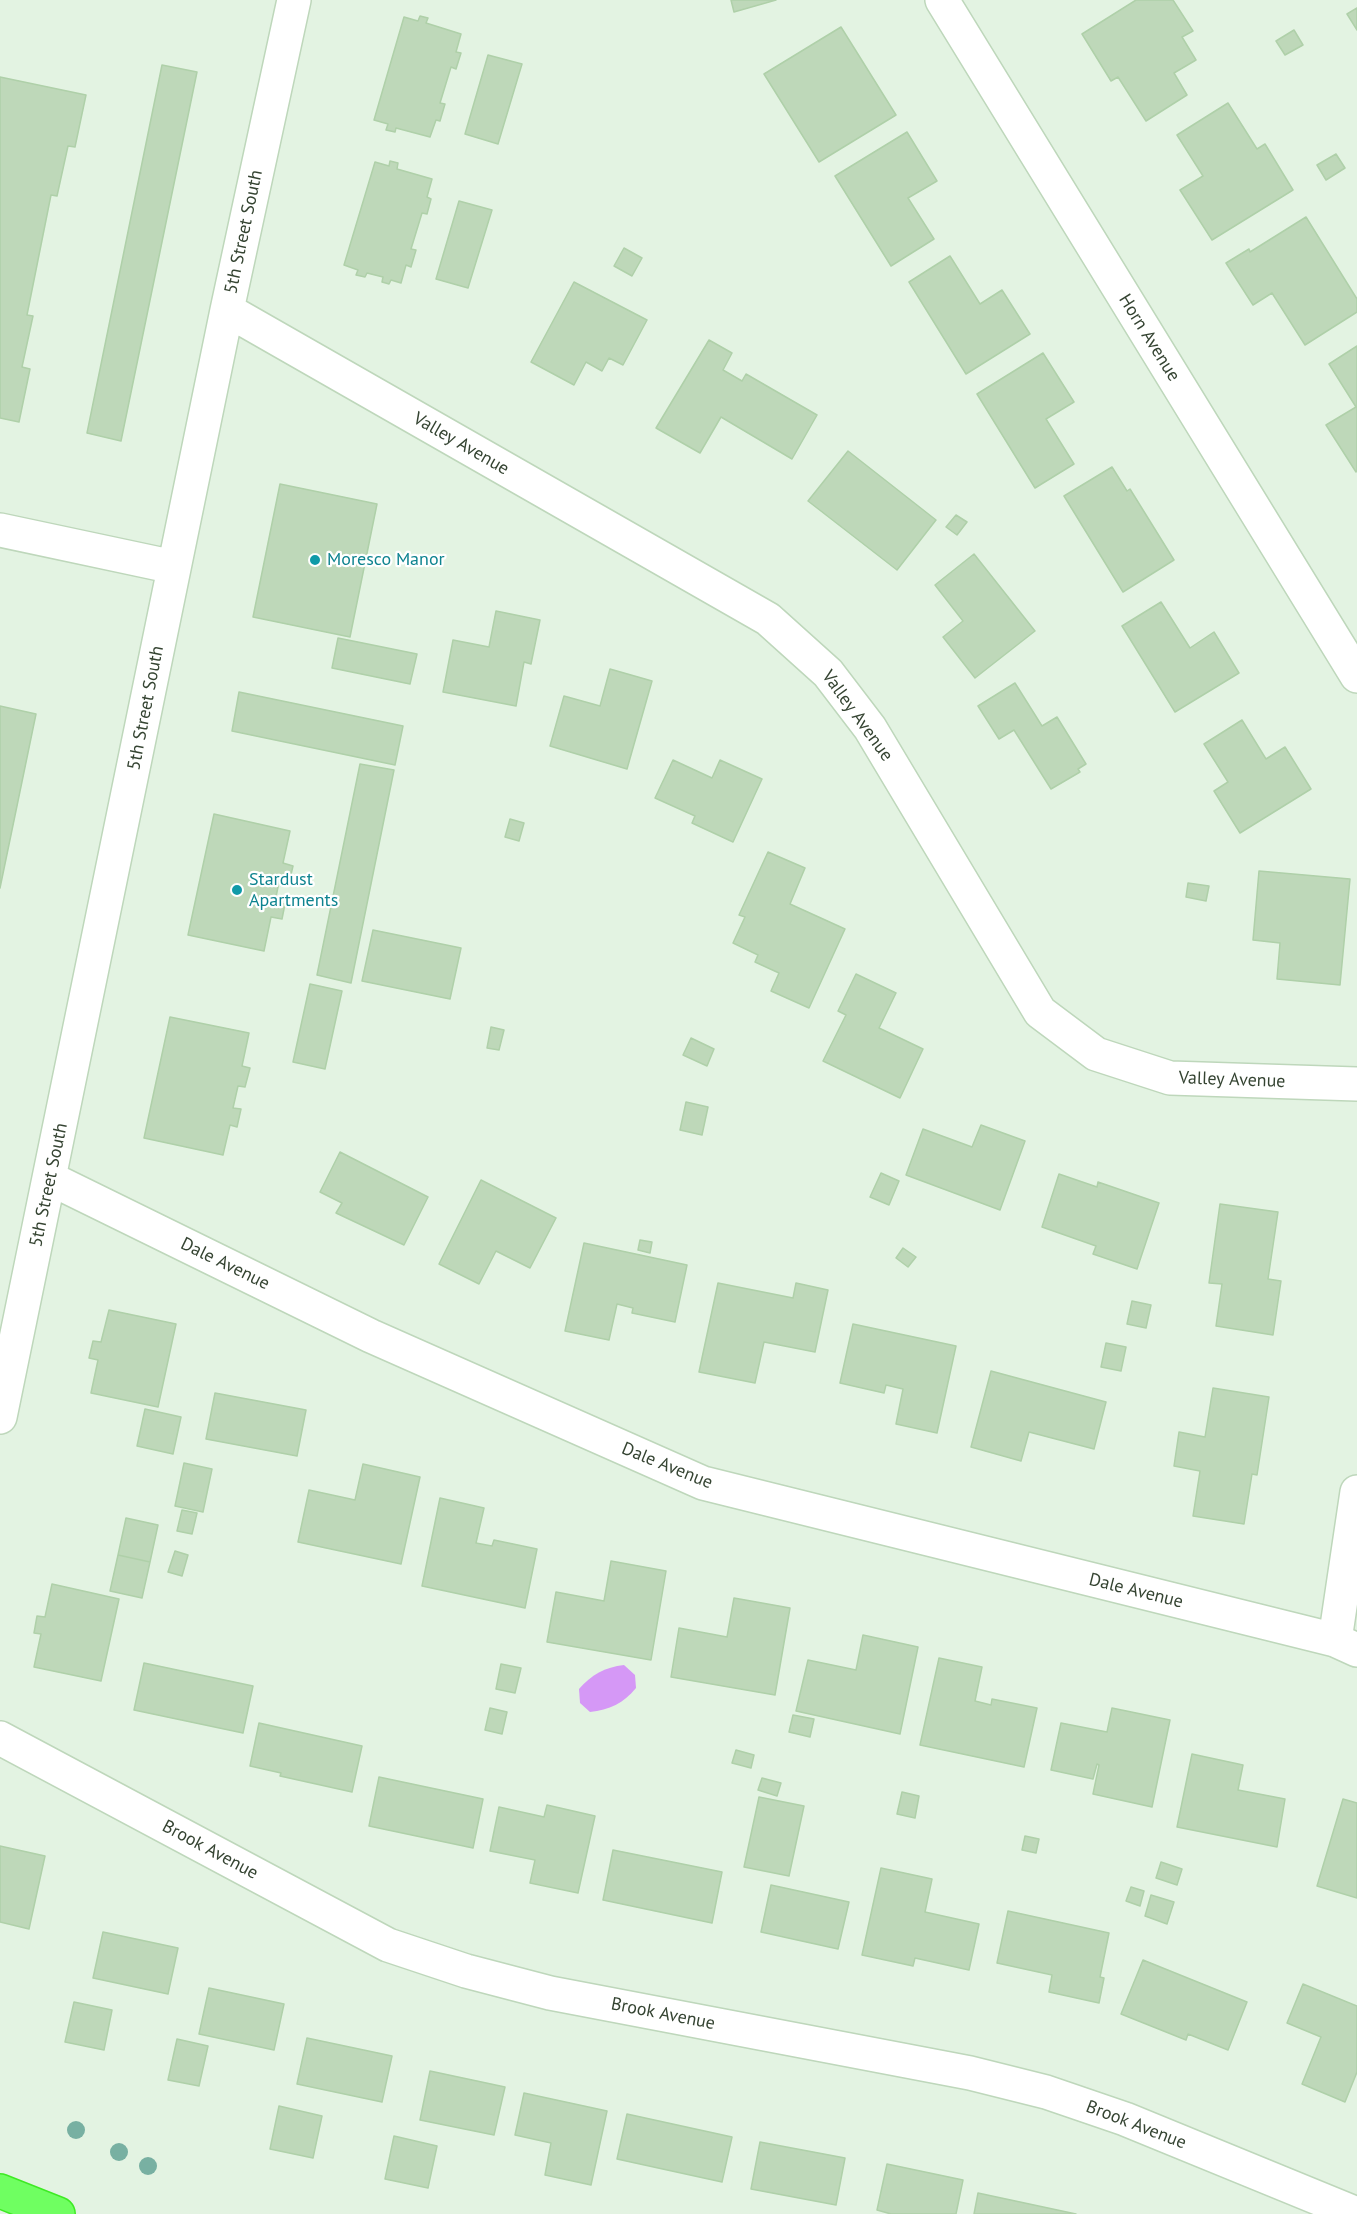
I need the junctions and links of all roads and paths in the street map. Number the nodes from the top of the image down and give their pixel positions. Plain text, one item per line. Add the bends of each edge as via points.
1 (294, 0) edge
2 (942, 0) edge
3 (227, 310) junction
4 (0, 530) edge
5 (174, 567) junction
6 (1357, 676) edge
7 (1357, 1084) edge
8 (51, 1179) junction
9 (0, 1417) edge
10 (1357, 1491) edge
11 (1346, 1645) edge
12 (0, 1738) edge
13 (0, 2191) edge
14 (58, 2214) edge
15 (1357, 2214) edge

1 - 3 street, 5th Street South
2 - 6 street, Horn Avenue
3 - 5 street, 5th Street South
3 - 7 street, Valley Avenue via 768,619 828,673 870,728 1040,1012 1096,1054 1170,1078
4 - 5 street
5 - 8 street, 5th Street South
8 - 9 street, 5th Street South
8 - 11 street, Dale Avenue via 371,1336 703,1483
10 - 11 street
12 - 15 street, Brook Avenue via 388,1945 550,1993 970,2073 1046,2092 1125,2119
13 - 14 highway

